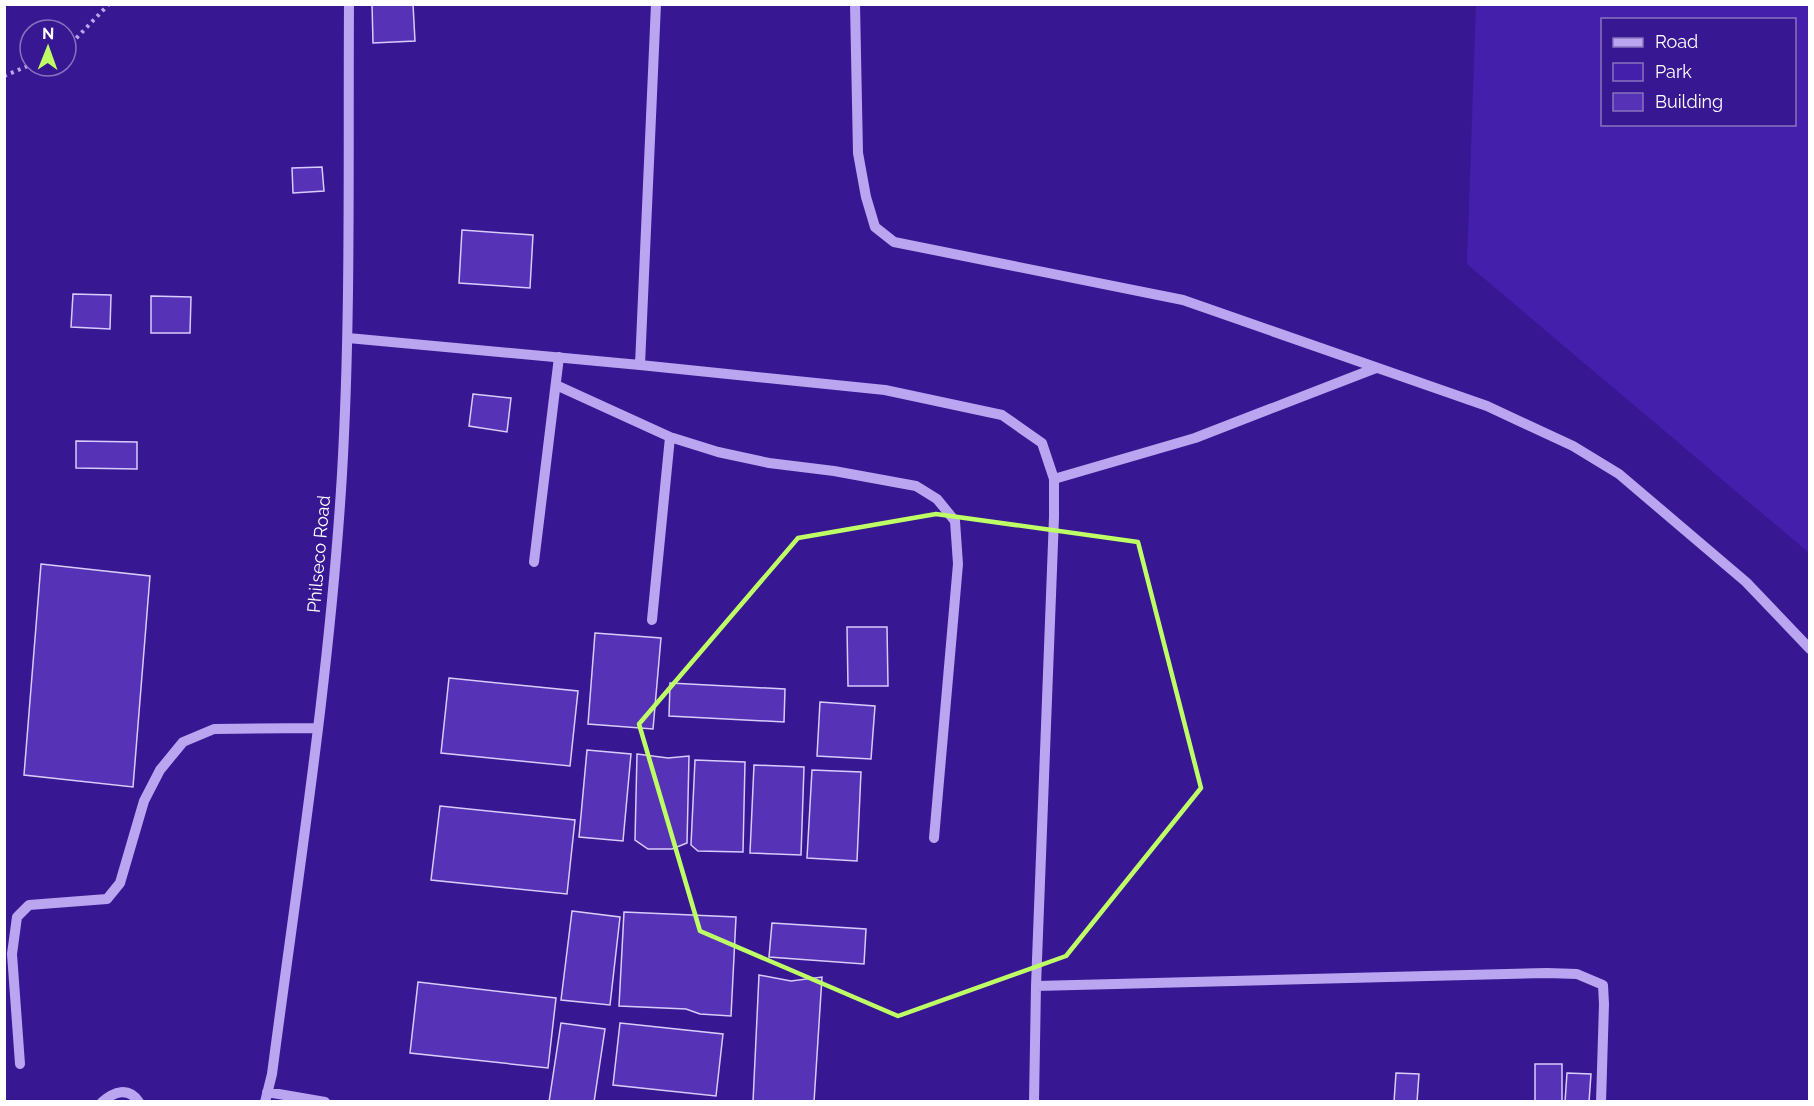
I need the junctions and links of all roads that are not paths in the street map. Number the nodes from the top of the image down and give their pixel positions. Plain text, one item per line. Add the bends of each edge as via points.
1 (349, 4) edge
2 (656, 4) edge
3 (855, 4) edge
4 (348, 338) junction
5 (559, 357) junction
6 (640, 364) junction
7 (1376, 368) junction
8 (556, 385) junction
9 (670, 437) junction
10 (1054, 479) junction
11 (534, 562) dead end
12 (652, 620) dead end
13 (1809, 649) edge
14 (317, 728) junction
15 (934, 838) dead end
16 (1036, 986) junction
17 (20, 1064) dead end
18 (266, 1097) edge
19 (102, 1101) edge
20 (139, 1101) edge
21 (325, 1101) edge
22 (1034, 1101) edge
23 (1600, 1101) edge

1 - 4 street, Philseco Road
2 - 6 street
3 - 7 street via 858,153 875,227 894,243 1183,300
4 - 5 street
4 - 14 street, Philseco Road via 342,474
5 - 6 street
5 - 8 street
6 - 10 street via 885,390 1002,415 1042,443
7 - 10 street via 1195,438
7 - 13 street via 1487,406 1573,446 1619,474 1746,582
8 - 9 street
8 - 11 street
9 - 12 street
9 - 15 street via 769,463 915,486 937,499 955,521 958,564
10 - 16 street
14 - 17 street via 214,729 183,742 160,770 144,801 120,883 107,899 29,904 17,917 12,954
14 - 18 street, Philseco Road
16 - 22 street
16 - 23 street via 1577,974 1603,985
18 - 21 street
19 - 20 street via 124,1091

